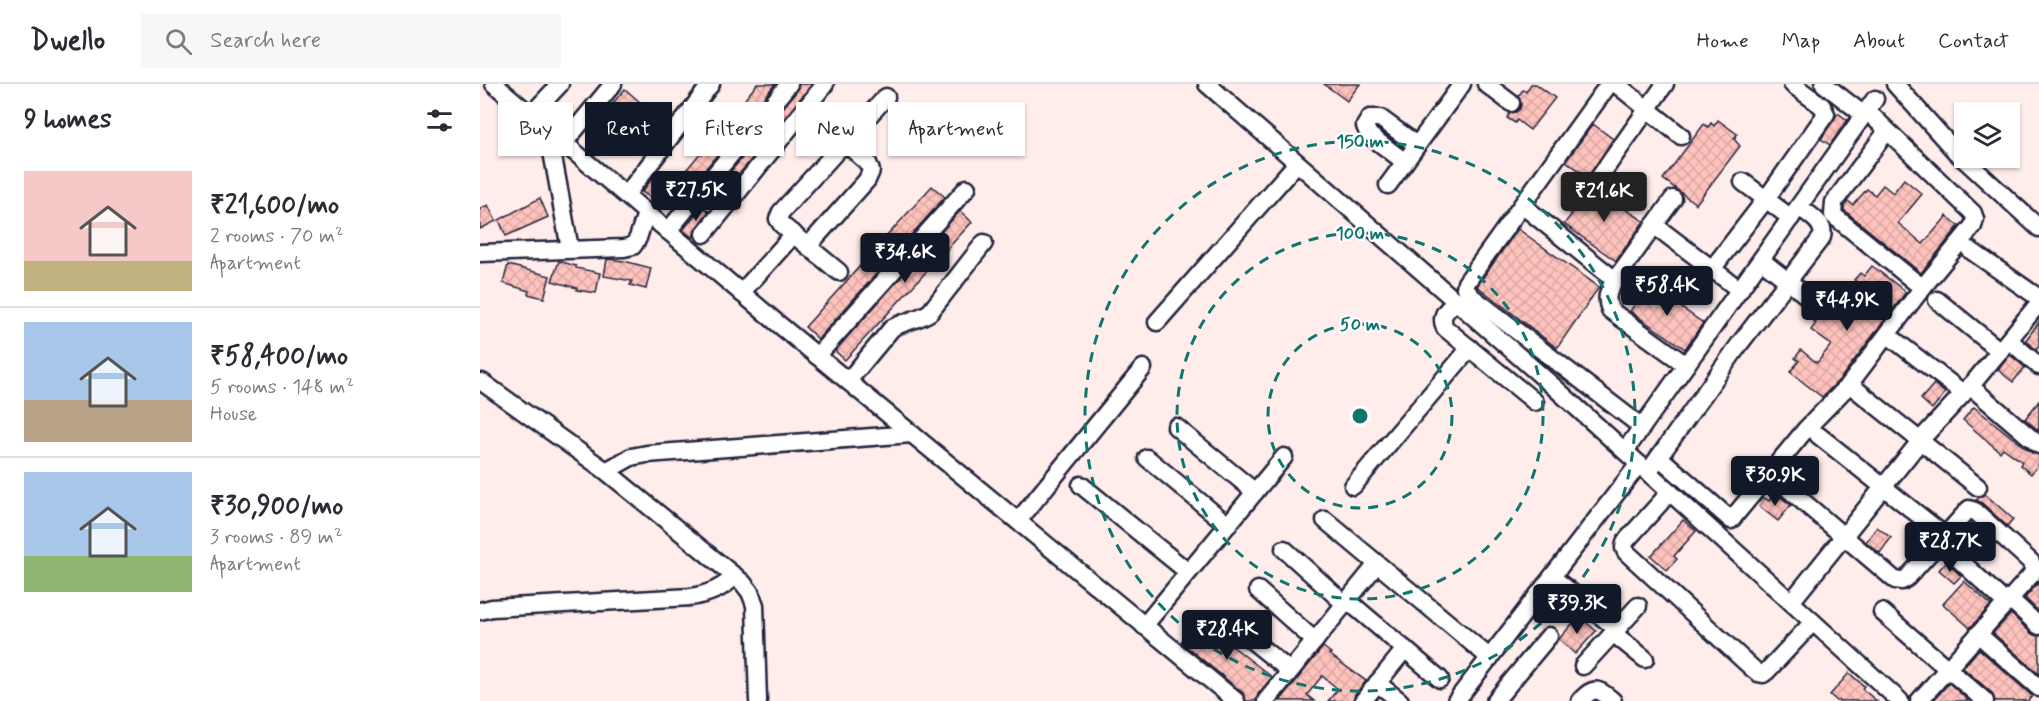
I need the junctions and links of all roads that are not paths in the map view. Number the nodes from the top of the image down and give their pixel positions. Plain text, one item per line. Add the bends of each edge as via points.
1 (494, 84) edge
2 (560, 84) edge
3 (613, 84) edge
4 (711, 84) edge
5 (789, 84) edge
6 (825, 84) edge
7 (1207, 84) edge
8 (1462, 84) edge
9 (1486, 84) edge
10 (1609, 84) edge
11 (1616, 84) edge
12 (1665, 84) edge
13 (1791, 84) edge
14 (1824, 84) edge
15 (1895, 84) edge
16 (886, 97) dead end
17 (515, 102) edge
18 (543, 102) edge
19 (811, 102) edge
20 (1511, 103) dead end
21 (876, 108) edge
22 (1869, 108) junction
23 (1647, 109) junction
24 (796, 120) edge
25 (1887, 131) junction
26 (573, 132) edge
27 (1681, 136) dead end
28 (1417, 145) junction
29 (573, 151) edge
30 (553, 156) edge
31 (833, 156) edge
32 (861, 156) edge
33 (1405, 162) junction
34 (1298, 163) junction
35 (1598, 179) dead end
36 (1743, 182) dead end
37 (1388, 185) dead end
38 (967, 188) dead end
39 (626, 195) junction
40 (1674, 199) dead end
41 (1766, 199) junction
42 (1522, 205) junction
43 (1795, 212) junction
44 (646, 213) junction
45 (1654, 225) junction
46 (2039, 228) edge
47 (668, 231) junction
48 (704, 234) dead end
49 (794, 234) junction
50 (984, 243) dead end
51 (808, 246) junction
52 (570, 249) junction
53 (1970, 250) dead end
54 (480, 253) edge
55 (1761, 260) junction
56 (1712, 269) junction
57 (839, 272) dead end
58 (1615, 280) junction
59 (1788, 281) junction
60 (1923, 287) junction
61 (1740, 290) junction
62 (741, 292) junction
63 (2039, 298) edge
64 (1937, 300) dead end
65 (1456, 301) junction
66 (2039, 303) edge
67 (1816, 304) dead end
68 (1157, 322) dead end
69 (1893, 339) dead end
70 (2004, 345) junction
71 (1470, 348) junction
72 (817, 356) junction
73 (1686, 365) junction
74 (2039, 366) edge
75 (1143, 368) dead end
76 (481, 381) edge
77 (848, 381) junction
78 (1853, 387) dead end
79 (1967, 389) junction
80 (1535, 402) dead end
81 (1176, 427) dead end
82 (1642, 427) junction
83 (912, 434) junction
84 (1818, 435) dead end
85 (1921, 441) junction
86 (2039, 445) edge
87 (1625, 451) junction
88 (1659, 456) junction
89 (1284, 457) dead end
90 (1147, 458) dead end
91 (1644, 468) junction
92 (606, 471) junction
93 (1780, 482) dead end
94 (1081, 485) dead end
95 (1353, 486) dead end
96 (1883, 487) junction
97 (1978, 487) dead end
98 (1255, 492) junction
99 (1670, 492) junction
100 (1325, 520) dead end
101 (1018, 521) junction
102 (1228, 525) junction
103 (1845, 535) junction
104 (1943, 539) junction
105 (1284, 549) dead end
106 (1377, 564) junction
107 (2036, 571) edge
108 (1188, 572) junction
109 (735, 576) junction
110 (1552, 577) junction
111 (1258, 590) dead end
112 (2008, 601) junction
113 (1346, 602) junction
114 (1791, 602) junction
115 (1638, 606) dead end
116 (480, 611) edge
117 (1882, 612) dead end
118 (1229, 622) dead end
119 (1812, 622) junction
120 (1144, 626) junction
121 (2039, 626) edge
122 (1615, 631) junction
123 (1978, 634) junction
124 (1549, 636) dead end
125 (1314, 641) junction
126 (1405, 649) junction
127 (1490, 658) junction
128 (1645, 659) dead end
129 (1583, 666) dead end
130 (1948, 668) junction
131 (1290, 671) junction
132 (1440, 679) dead end
133 (1377, 683) junction
134 (2039, 688) edge
135 (1463, 698) edge
136 (758, 701) edge
137 (1236, 701) edge
138 (1266, 701) edge
139 (1363, 701) edge
140 (1400, 701) edge
141 (1495, 701) edge
142 (1580, 701) edge
143 (1613, 701) edge
144 (1900, 701) edge
145 (1919, 701) edge
146 (1985, 701) edge

1 - 17 street
2 - 18 street
3 - 26 street
4 - 39 street
5 - 47 street
6 - 19 street
7 - 34 street
8 - 28 street
9 - 20 street
10 - 42 street
11 - 23 street
12 - 23 street
13 - 41 street via 1822,106 1826,114
14 - 22 street
15 - 46 street via 1955,151
16 - 21 street
22 - 25 street
22 - 43 street
23 - 27 street
23 - 35 street
24 - 48 street
25 - 60 street via 1834,202 1833,215
25 - 60 street via 1979,207 1973,226
28 - 33 street
28 - 33 street via 1380,118 1370,118 1365,126 1369,135
29 - 39 street
30 - 52 street
31 - 49 street via 781,213 778,219
32 - 51 street via 871,171 867,180
33 - 37 street
34 - 65 street
34 - 68 street
36 - 41 street
38 - 72 street
39 - 44 street
40 - 45 street
41 - 43 street
41 - 56 street
42 - 58 street
42 - 82 street via 1466,283 1467,292
43 - 55 street
43 - 59 street via 1822,226 1824,231
44 - 47 street
44 - 52 street via 633,246
45 - 56 street
45 - 58 street
47 - 62 street
49 - 51 street
49 - 62 street
50 - 77 street via 930,312 892,328
51 - 57 street
52 - 54 street
53 - 63 street
55 - 59 street
55 - 61 street
56 - 61 street
58 - 73 street via 1607,294 1610,310
59 - 67 street
59 - 88 street
60 - 88 street via 1848,386 1806,429 1731,520
61 - 73 street
62 - 72 street
64 - 70 street
65 - 71 street via 1442,315 1442,322
65 - 87 street
66 - 70 street
69 - 79 street
70 - 74 street
70 - 79 street
71 - 80 street
71 - 95 street
72 - 77 street
73 - 82 street
75 - 101 street
76 - 92 street
77 - 83 street
78 - 85 street
79 - 85 street
79 - 86 street
81 - 98 street
82 - 87 street
83 - 92 street via 646,454
83 - 101 street
84 - 96 street
85 - 96 street
85 - 97 street
87 - 91 street
88 - 91 street
89 - 98 street
90 - 102 street
91 - 99 street
91 - 110 street
92 - 109 street
93 - 103 street
94 - 108 street
96 - 103 street
96 - 104 street
98 - 102 street
99 - 114 street
99 - 119 street via 1625,542 1624,548 1752,668 1763,674 1767,671
100 - 106 street
101 - 120 street
102 - 108 street
103 - 104 street via 1892,578 1902,580
103 - 114 street
104 - 107 street via 1966,511 1972,510 2027,557
104 - 112 street
105 - 113 street
106 - 113 street
106 - 127 street
107 - 112 street
108 - 120 street
109 - 116 street via 715,591 691,597
109 - 136 street via 750,592 755,605
110 - 122 street
110 - 127 street
111 - 125 street
112 - 121 street
112 - 123 street
113 - 125 street
113 - 126 street
114 - 119 street
115 - 122 street
117 - 130 street
118 - 131 street
119 - 144 street
120 - 137 street
122 - 128 street
122 - 129 street
123 - 130 street
123 - 134 street
124 - 141 street
125 - 131 street
126 - 132 street
126 - 133 street
127 - 135 street
130 - 145 street
130 - 146 street
131 - 138 street
133 - 139 street
133 - 140 street
142 - 143 street via 1593,690

